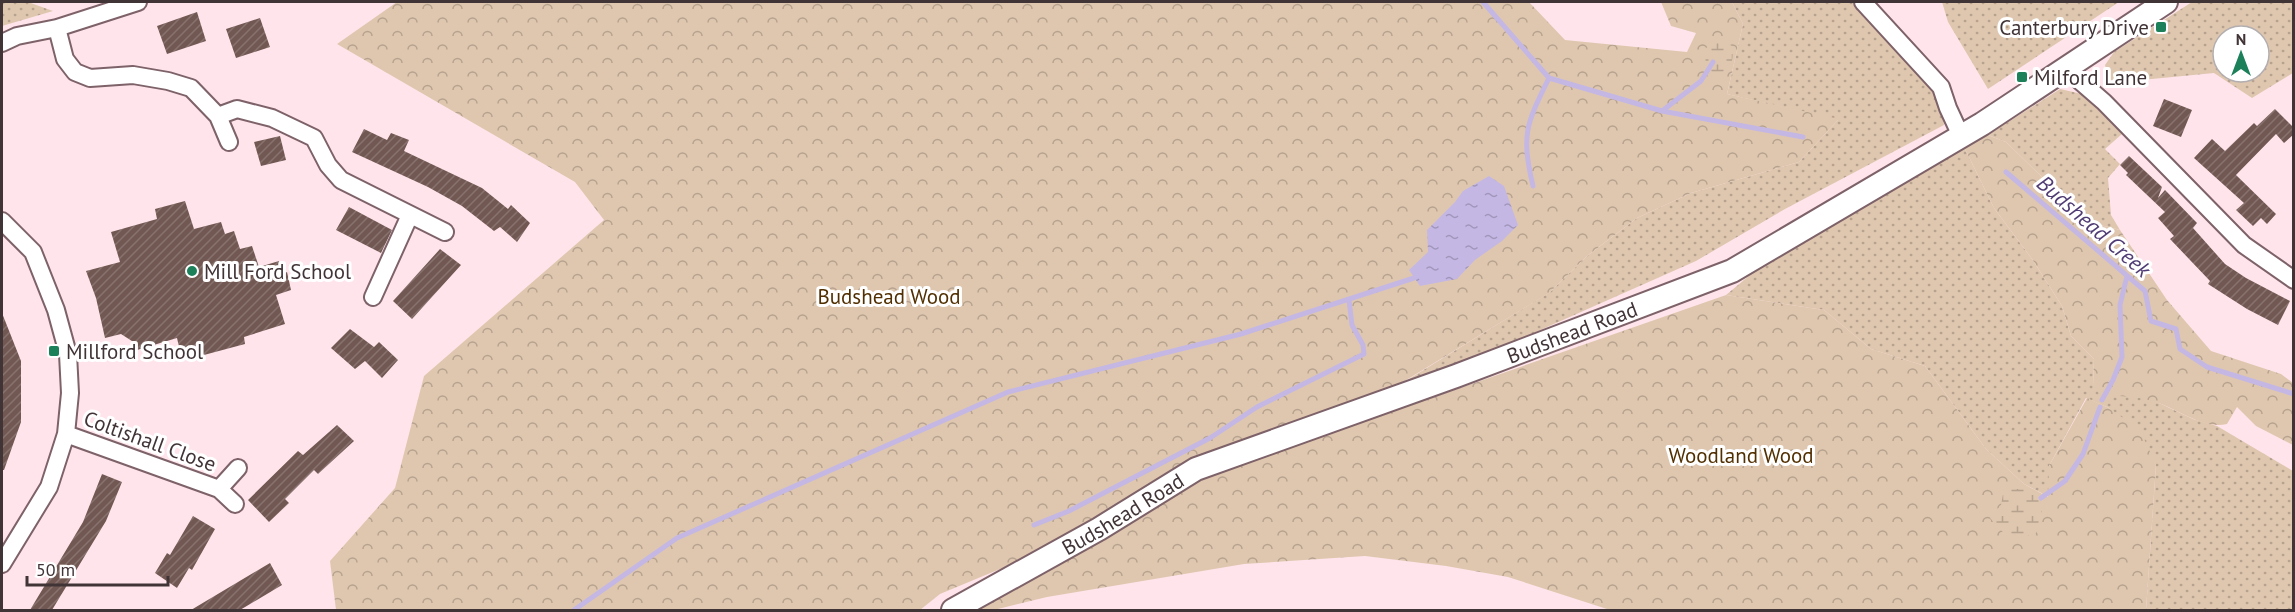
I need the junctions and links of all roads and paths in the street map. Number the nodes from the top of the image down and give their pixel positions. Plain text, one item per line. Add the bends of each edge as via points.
1 (138, 2) edge
2 (1863, 2) edge
3 (2166, 2) edge
4 (57, 28) junction
5 (2, 43) edge
6 (2066, 69) junction
7 (218, 116) junction
8 (1961, 136) junction
9 (229, 142) dead end
10 (410, 215) junction
11 (2, 221) edge
12 (445, 232) dead end
13 (2294, 280) edge
14 (373, 297) dead end
15 (66, 434) junction
16 (238, 468) dead end
17 (219, 489) junction
18 (235, 504) dead end
19 (2, 564) edge
20 (953, 610) edge

1 - 4 street
2 - 8 street via 1941,87
3 - 6 street, Budshead Road
4 - 5 street via 16,36
4 - 7 street via 65,59 75,72 90,78 133,75 191,88
6 - 8 street, Budshead Road
6 - 13 street via 2104,102 2244,245
7 - 9 street
7 - 10 street via 237,109 272,118 314,138 341,180
8 - 20 street, Budshead Road via 1732,271 1196,469 1099,529
10 - 12 street
10 - 14 street
11 - 15 street via 33,252 56,310 68,354
15 - 17 street, Coltishall Close
15 - 19 street via 49,487
16 - 17 street, Coltishall Close
17 - 18 street, Coltishall Close

